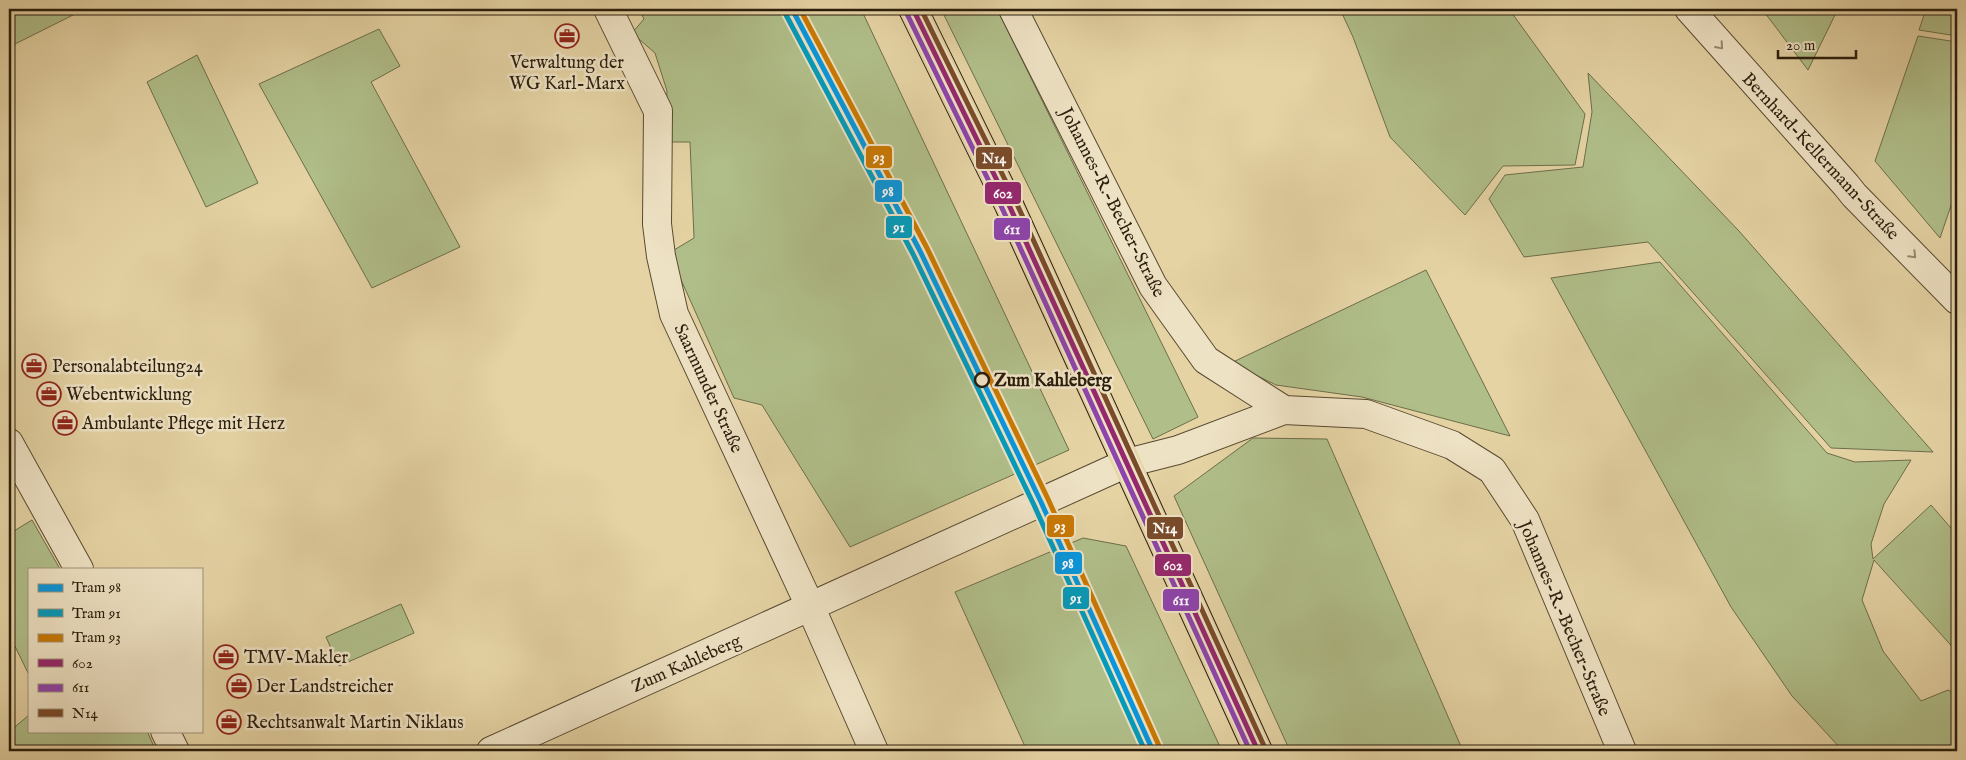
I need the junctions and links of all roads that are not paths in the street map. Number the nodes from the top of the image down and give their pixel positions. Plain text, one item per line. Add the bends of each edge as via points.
1 (608, 9) edge
2 (913, 9) edge
3 (1013, 9) edge
4 (1689, 9) edge
5 (1957, 300) edge
6 (1284, 410) junction
7 (9, 442) edge
8 (1127, 463) junction
9 (77, 568) edge
10 (810, 606) junction
11 (166, 732) edge
12 (176, 751) edge
13 (492, 751) edge
14 (874, 751) edge
15 (1258, 751) edge
16 (1622, 751) edge

1 - 10 street, Saarmunder Straße via 658,111 657,224 674,314
2 - 8 main road via 1009,205
3 - 6 street, Johannes-R.-Becher-Straße via 1153,286 1206,360
4 -> 5 street, Bernhard-Kellermann-Straße via 1854,195
6 - 8 street, Johannes-R.-Becher-Straße via 1178,450
6 - 16 street, Johannes-R.-Becher-Straße via 1366,414 1452,445 1492,470 1525,520
7 - 9 street
8 - 10 street, Zum Kahleberg
8 - 15 main road
10 - 13 street, Zum Kahleberg
10 - 14 street, Saarmunder Straße
11 - 12 street

